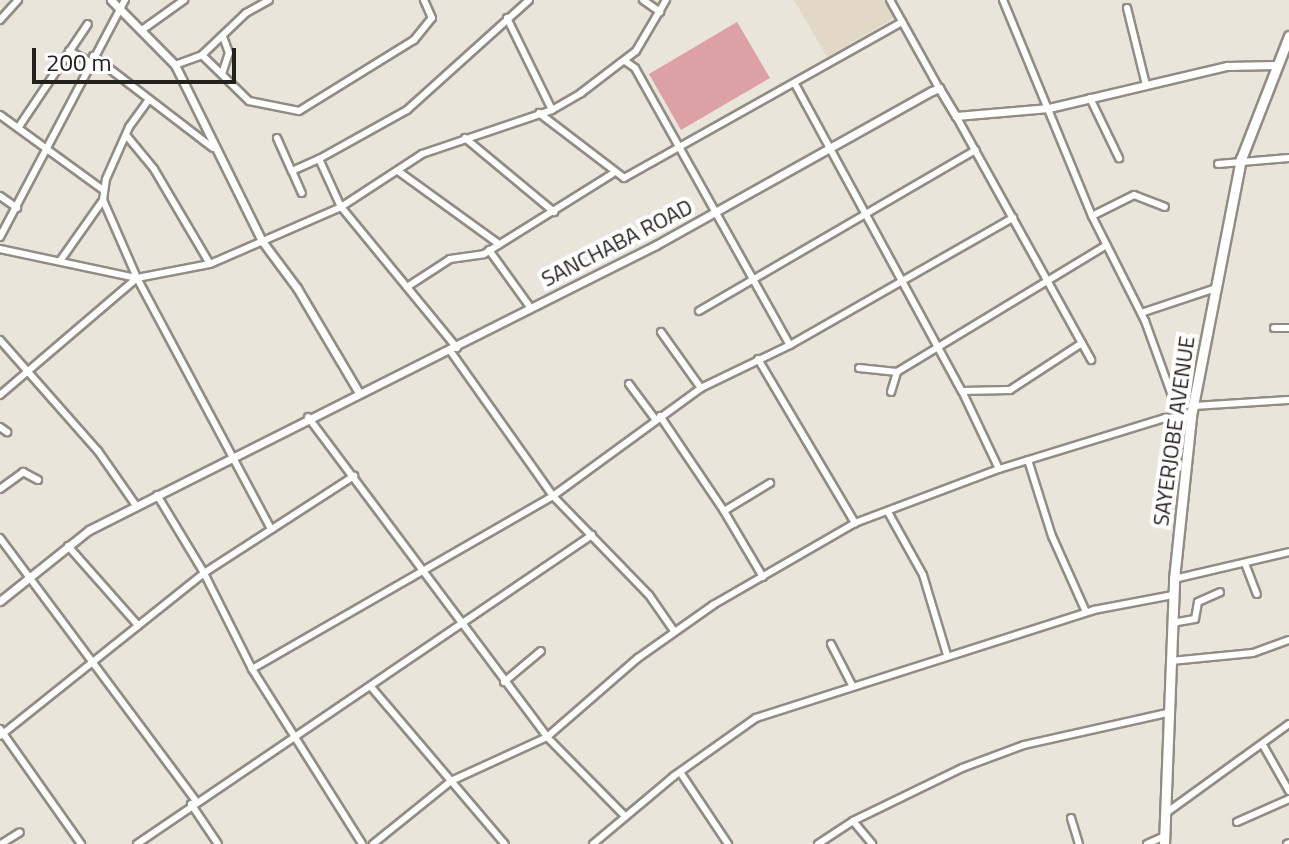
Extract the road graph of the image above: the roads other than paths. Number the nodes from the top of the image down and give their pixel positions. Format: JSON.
{"nodes":[{"id":1,"x":18,"y":0,"type":"edge"},
{"id":2,"x":111,"y":0,"type":"edge"},
{"id":3,"x":184,"y":0,"type":"edge"},
{"id":4,"x":269,"y":0,"type":"edge"},
{"id":5,"x":424,"y":0,"type":"edge"},
{"id":6,"x":529,"y":0,"type":"edge"},
{"id":7,"x":643,"y":0,"type":"edge"},
{"id":8,"x":666,"y":0,"type":"edge"},
{"id":9,"x":890,"y":0,"type":"edge"},
{"id":10,"x":1003,"y":0,"type":"edge"},
{"id":11,"x":123,"y":3,"type":"edge"},
{"id":12,"x":1127,"y":8,"type":"dead end"},
{"id":13,"x":660,"y":12,"type":"junction"},
{"id":14,"x":507,"y":18,"type":"junction"},
{"id":15,"x":0,"y":20,"type":"edge"},
{"id":16,"x":902,"y":22,"type":"junction"},
{"id":17,"x":88,"y":24,"type":"dead end"},
{"id":18,"x":142,"y":30,"type":"junction"},
{"id":19,"x":1289,"y":36,"type":"edge"},
{"id":20,"x":224,"y":39,"type":"junction"},
{"id":21,"x":69,"y":51,"type":"junction"},
{"id":22,"x":202,"y":55,"type":"junction"},
{"id":23,"x":92,"y":59,"type":"junction"},
{"id":24,"x":625,"y":61,"type":"junction"},
{"id":25,"x":175,"y":65,"type":"junction"},
{"id":26,"x":1276,"y":65,"type":"junction"},
{"id":27,"x":222,"y":74,"type":"junction"},
{"id":28,"x":795,"y":84,"type":"junction"},
{"id":29,"x":1146,"y":85,"type":"junction"},
{"id":30,"x":939,"y":88,"type":"junction"},
{"id":31,"x":1090,"y":98,"type":"junction"},
{"id":32,"x":149,"y":99,"type":"junction"},
{"id":33,"x":1049,"y":108,"type":"junction"},
{"id":34,"x":552,"y":110,"type":"junction"},
{"id":35,"x":539,"y":113,"type":"junction"},
{"id":36,"x":0,"y":115,"type":"edge"},
{"id":37,"x":956,"y":116,"type":"junction"},
{"id":38,"x":18,"y":128,"type":"junction"},
{"id":39,"x":126,"y":135,"type":"junction"},
{"id":40,"x":277,"y":138,"type":"dead end"},
{"id":41,"x":465,"y":138,"type":"junction"},
{"id":42,"x":213,"y":148,"type":"junction"},
{"id":43,"x":679,"y":149,"type":"junction"},
{"id":44,"x":828,"y":149,"type":"junction"},
{"id":45,"x":976,"y":150,"type":"junction"},
{"id":46,"x":49,"y":151,"type":"junction"},
{"id":47,"x":1119,"y":158,"type":"dead end"},
{"id":48,"x":1289,"y":158,"type":"edge"},
{"id":49,"x":319,"y":159,"type":"junction"},
{"id":50,"x":1241,"y":159,"type":"junction"},
{"id":51,"x":1218,"y":164,"type":"dead end"},
{"id":52,"x":292,"y":171,"type":"junction"},
{"id":53,"x":398,"y":171,"type":"junction"},
{"id":54,"x":612,"y":174,"type":"junction"},
{"id":55,"x":102,"y":189,"type":"junction"},
{"id":56,"x":302,"y":193,"type":"dead end"},
{"id":57,"x":0,"y":196,"type":"edge"},
{"id":58,"x":103,"y":200,"type":"junction"},
{"id":59,"x":341,"y":207,"type":"junction"},
{"id":60,"x":1165,"y":207,"type":"dead end"},
{"id":61,"x":17,"y":208,"type":"junction"},
{"id":62,"x":554,"y":212,"type":"junction"},
{"id":63,"x":715,"y":213,"type":"junction"},
{"id":64,"x":864,"y":215,"type":"junction"},
{"id":65,"x":1092,"y":216,"type":"junction"},
{"id":66,"x":1013,"y":218,"type":"junction"},
{"id":67,"x":0,"y":237,"type":"edge"},
{"id":68,"x":262,"y":241,"type":"junction"},
{"id":69,"x":499,"y":244,"type":"junction"},
{"id":70,"x":1107,"y":245,"type":"junction"},
{"id":71,"x":0,"y":249,"type":"edge"},
{"id":72,"x":489,"y":250,"type":"junction"},
{"id":73,"x":60,"y":261,"type":"junction"},
{"id":74,"x":210,"y":264,"type":"junction"},
{"id":75,"x":1049,"y":277,"type":"junction"},
{"id":76,"x":137,"y":278,"type":"junction"},
{"id":77,"x":755,"y":280,"type":"junction"},
{"id":78,"x":900,"y":282,"type":"junction"},
{"id":79,"x":407,"y":287,"type":"junction"},
{"id":80,"x":1213,"y":289,"type":"junction"},
{"id":81,"x":530,"y":307,"type":"junction"},
{"id":82,"x":699,"y":311,"type":"dead end"},
{"id":83,"x":1141,"y":313,"type":"junction"},
{"id":84,"x":1274,"y":328,"type":"dead end"},
{"id":85,"x":1289,"y":328,"type":"edge"},
{"id":86,"x":661,"y":332,"type":"dead end"},
{"id":87,"x":0,"y":340,"type":"edge"},
{"id":88,"x":1082,"y":343,"type":"junction"},
{"id":89,"x":790,"y":345,"type":"junction"},
{"id":90,"x":935,"y":346,"type":"junction"},
{"id":91,"x":454,"y":350,"type":"junction"},
{"id":92,"x":758,"y":359,"type":"junction"},
{"id":93,"x":1091,"y":360,"type":"dead end"},
{"id":94,"x":859,"y":368,"type":"dead end"},
{"id":95,"x":897,"y":372,"type":"junction"},
{"id":96,"x":30,"y":374,"type":"junction"},
{"id":97,"x":629,"y":384,"type":"dead end"},
{"id":98,"x":701,"y":388,"type":"junction"},
{"id":99,"x":962,"y":391,"type":"junction"},
{"id":100,"x":891,"y":392,"type":"dead end"},
{"id":101,"x":359,"y":393,"type":"junction"},
{"id":102,"x":0,"y":395,"type":"edge"},
{"id":103,"x":1289,"y":400,"type":"edge"},
{"id":104,"x":1192,"y":411,"type":"junction"},
{"id":105,"x":1179,"y":415,"type":"junction"},
{"id":106,"x":308,"y":417,"type":"junction"},
{"id":107,"x":658,"y":418,"type":"junction"},
{"id":108,"x":0,"y":427,"type":"edge"},
{"id":109,"x":7,"y":432,"type":"dead end"},
{"id":110,"x":231,"y":454,"type":"junction"},
{"id":111,"x":1028,"y":460,"type":"junction"},
{"id":112,"x":999,"y":469,"type":"junction"},
{"id":113,"x":354,"y":476,"type":"junction"},
{"id":114,"x":38,"y":480,"type":"dead end"},
{"id":115,"x":770,"y":483,"type":"dead end"},
{"id":116,"x":0,"y":489,"type":"edge"},
{"id":117,"x":157,"y":495,"type":"junction"},
{"id":118,"x":553,"y":496,"type":"junction"},
{"id":119,"x":137,"y":507,"type":"junction"},
{"id":120,"x":724,"y":511,"type":"junction"},
{"id":121,"x":888,"y":512,"type":"junction"},
{"id":122,"x":855,"y":523,"type":"junction"},
{"id":123,"x":271,"y":529,"type":"junction"},
{"id":124,"x":592,"y":535,"type":"junction"},
{"id":125,"x":0,"y":538,"type":"edge"},
{"id":126,"x":68,"y":546,"type":"junction"},
{"id":127,"x":1289,"y":552,"type":"edge"},
{"id":128,"x":1246,"y":566,"type":"junction"},
{"id":129,"x":424,"y":570,"type":"junction"},
{"id":130,"x":204,"y":573,"type":"junction"},
{"id":131,"x":763,"y":577,"type":"junction"},
{"id":132,"x":27,"y":579,"type":"junction"},
{"id":133,"x":1174,"y":579,"type":"junction"},
{"id":134,"x":1220,"y":592,"type":"dead end"},
{"id":135,"x":1257,"y":594,"type":"dead end"},
{"id":136,"x":1173,"y":595,"type":"junction"},
{"id":137,"x":0,"y":601,"type":"edge"},
{"id":138,"x":1086,"y":612,"type":"junction"},
{"id":139,"x":464,"y":623,"type":"junction"},
{"id":140,"x":1172,"y":623,"type":"junction"},
{"id":141,"x":138,"y":625,"type":"junction"},
{"id":142,"x":674,"y":631,"type":"junction"},
{"id":143,"x":1289,"y":640,"type":"edge"},
{"id":144,"x":831,"y":644,"type":"dead end"},
{"id":145,"x":541,"y":651,"type":"dead end"},
{"id":146,"x":947,"y":655,"type":"junction"},
{"id":147,"x":89,"y":661,"type":"junction"},
{"id":148,"x":1171,"y":661,"type":"junction"},
{"id":149,"x":252,"y":669,"type":"junction"},
{"id":150,"x":504,"y":682,"type":"junction"},
{"id":151,"x":852,"y":685,"type":"junction"},
{"id":152,"x":372,"y":688,"type":"junction"},
{"id":153,"x":1167,"y":713,"type":"junction"},
{"id":154,"x":1289,"y":724,"type":"edge"},
{"id":155,"x":1,"y":733,"type":"edge"},
{"id":156,"x":547,"y":737,"type":"junction"},
{"id":157,"x":294,"y":738,"type":"junction"},
{"id":158,"x":1263,"y":745,"type":"junction"},
{"id":159,"x":680,"y":772,"type":"junction"},
{"id":160,"x":451,"y":781,"type":"junction"},
{"id":161,"x":1289,"y":791,"type":"edge"},
{"id":162,"x":1289,"y":799,"type":"edge"},
{"id":163,"x":193,"y":802,"type":"junction"},
{"id":164,"x":1166,"y":813,"type":"junction"},
{"id":165,"x":624,"y":815,"type":"junction"},
{"id":166,"x":1071,"y":818,"type":"dead end"},
{"id":167,"x":853,"y":821,"type":"junction"},
{"id":168,"x":1237,"y":822,"type":"dead end"},
{"id":169,"x":20,"y":832,"type":"dead end"},
{"id":170,"x":829,"y":837,"type":"junction"},
{"id":171,"x":1165,"y":840,"type":"edge"},
{"id":172,"x":1,"y":844,"type":"edge"},
{"id":173,"x":81,"y":844,"type":"edge"},
{"id":174,"x":137,"y":844,"type":"edge"},
{"id":175,"x":218,"y":844,"type":"edge"},
{"id":176,"x":362,"y":844,"type":"edge"},
{"id":177,"x":373,"y":844,"type":"edge"},
{"id":178,"x":505,"y":844,"type":"edge"},
{"id":179,"x":593,"y":844,"type":"edge"},
{"id":180,"x":728,"y":844,"type":"edge"},
{"id":181,"x":818,"y":844,"type":"edge"},
{"id":182,"x":835,"y":844,"type":"edge"},
{"id":183,"x":872,"y":844,"type":"edge"},
{"id":184,"x":1079,"y":844,"type":"edge"},
{"id":185,"x":1147,"y":844,"type":"edge"}],
"edges":[{"from":1,"to":15,"type":"street"},
{"from":2,"to":11,"type":"street"},
{"from":3,"to":18,"type":"street"},
{"from":4,"to":20,"type":"street"},
{"from":5,"to":27,"type":"street"},
{"from":6,"to":14,"type":"street"},
{"from":7,"to":13,"type":"street"},
{"from":8,"to":13,"type":"street"},
{"from":9,"to":16,"type":"street"},
{"from":10,"to":33,"type":"street"},
{"from":11,"to":18,"type":"street"},
{"from":11,"to":23,"type":"street"},
{"from":12,"to":29,"type":"street"},
{"from":13,"to":24,"type":"street"},
{"from":14,"to":34,"type":"street"},
{"from":14,"to":49,"type":"street"},
{"from":16,"to":28,"type":"street"},
{"from":16,"to":30,"type":"street"},
{"from":17,"to":21,"type":"street"},
{"from":18,"to":25,"type":"street"},
{"from":19,"to":26,"type":"main road","name":"SAYERJOBE AVENUE"},
{"from":20,"to":22,"type":"street"},
{"from":20,"to":27,"type":"street"},
{"from":21,"to":23,"type":"street"},
{"from":21,"to":38,"type":"street"},
{"from":22,"to":25,"type":"street"},
{"from":22,"to":27,"type":"street"},
{"from":23,"to":32,"type":"street"},
{"from":23,"to":46,"type":"street"},
{"from":24,"to":34,"type":"street"},
{"from":24,"to":43,"type":"street"},
{"from":25,"to":42,"type":"street"},
{"from":26,"to":29,"type":"street"},
{"from":26,"to":50,"type":"main road","name":"SAYERJOBE AVENUE"},
{"from":28,"to":43,"type":"street"},
{"from":28,"to":44,"type":"street"},
{"from":29,"to":31,"type":"street"},
{"from":30,"to":37,"type":"street"},
{"from":30,"to":44,"type":"street","name":"SANCHABA ROAD"},
{"from":31,"to":33,"type":"street"},
{"from":31,"to":47,"type":"street"},
{"from":32,"to":39,"type":"street"},
{"from":32,"to":42,"type":"street"},
{"from":33,"to":37,"type":"street"},
{"from":33,"to":65,"type":"street"},
{"from":34,"to":35,"type":"street"},
{"from":35,"to":41,"type":"street"},
{"from":35,"to":54,"type":"street"},
{"from":36,"to":38,"type":"street"},
{"from":37,"to":45,"type":"street"},
{"from":38,"to":46,"type":"street"},
{"from":39,"to":55,"type":"street"},
{"from":39,"to":74,"type":"street"},
{"from":40,"to":52,"type":"street"},
{"from":41,"to":53,"type":"street"},
{"from":41,"to":62,"type":"street"},
{"from":42,"to":68,"type":"street"},
{"from":43,"to":54,"type":"street"},
{"from":43,"to":63,"type":"street"},
{"from":44,"to":63,"type":"street","name":"SANCHABA ROAD"},
{"from":44,"to":64,"type":"street"},
{"from":45,"to":64,"type":"street"},
{"from":45,"to":66,"type":"street"},
{"from":46,"to":55,"type":"street"},
{"from":46,"to":61,"type":"street"},
{"from":48,"to":50,"type":"street"},
{"from":49,"to":52,"type":"street"},
{"from":49,"to":59,"type":"street"},
{"from":50,"to":51,"type":"street"},
{"from":50,"to":80,"type":"main road","name":"SAYERJOBE AVENUE"},
{"from":52,"to":56,"type":"street"},
{"from":53,"to":59,"type":"street"},
{"from":53,"to":69,"type":"street"},
{"from":54,"to":62,"type":"street"},
{"from":55,"to":58,"type":"street"},
{"from":57,"to":61,"type":"street"},
{"from":58,"to":73,"type":"street"},
{"from":58,"to":76,"type":"street"},
{"from":59,"to":68,"type":"street"},
{"from":59,"to":79,"type":"street"},
{"from":60,"to":65,"type":"street"},
{"from":61,"to":67,"type":"street"},
{"from":62,"to":69,"type":"street"},
{"from":63,"to":77,"type":"street"},
{"from":63,"to":81,"type":"street","name":"SANCHABA ROAD"},
{"from":64,"to":77,"type":"street"},
{"from":64,"to":78,"type":"street"},
{"from":65,"to":70,"type":"street"},
{"from":66,"to":75,"type":"street"},
{"from":66,"to":78,"type":"street"},
{"from":68,"to":74,"type":"street"},
{"from":68,"to":101,"type":"street"},
{"from":69,"to":72,"type":"street"},
{"from":70,"to":75,"type":"street"},
{"from":70,"to":83,"type":"street"},
{"from":71,"to":73,"type":"street"},
{"from":72,"to":79,"type":"street"},
{"from":72,"to":81,"type":"street"},
{"from":73,"to":76,"type":"street"},
{"from":74,"to":76,"type":"street"},
{"from":75,"to":88,"type":"street"},
{"from":75,"to":90,"type":"street"},
{"from":76,"to":96,"type":"street"},
{"from":76,"to":110,"type":"street"},
{"from":77,"to":82,"type":"street"},
{"from":77,"to":89,"type":"street"},
{"from":78,"to":89,"type":"street"},
{"from":78,"to":90,"type":"street"},
{"from":79,"to":91,"type":"street"},
{"from":80,"to":83,"type":"street"},
{"from":80,"to":104,"type":"main road","name":"SAYERJOBE AVENUE"},
{"from":81,"to":91,"type":"street","name":"SANCHABA ROAD"},
{"from":83,"to":105,"type":"street"},
{"from":84,"to":85,"type":"street"},
{"from":86,"to":98,"type":"street"},
{"from":87,"to":96,"type":"street"},
{"from":88,"to":93,"type":"street"},
{"from":88,"to":99,"type":"street"},
{"from":89,"to":92,"type":"street"},
{"from":90,"to":95,"type":"street"},
{"from":90,"to":99,"type":"street"},
{"from":91,"to":101,"type":"street","name":"SANCHABA ROAD"},
{"from":91,"to":118,"type":"street"},
{"from":92,"to":98,"type":"street"},
{"from":92,"to":122,"type":"street"},
{"from":94,"to":95,"type":"street"},
{"from":95,"to":100,"type":"street"},
{"from":96,"to":102,"type":"street"},
{"from":96,"to":119,"type":"street"},
{"from":97,"to":107,"type":"street"},
{"from":98,"to":107,"type":"street"},
{"from":99,"to":112,"type":"street"},
{"from":101,"to":106,"type":"street","name":"SANCHABA ROAD"},
{"from":103,"to":104,"type":"street"},
{"from":104,"to":105,"type":"street"},
{"from":104,"to":133,"type":"main road","name":"SAYERJOBE AVENUE"},
{"from":105,"to":111,"type":"street"},
{"from":106,"to":110,"type":"street","name":"SANCHABA ROAD"},
{"from":106,"to":113,"type":"street"},
{"from":107,"to":118,"type":"street"},
{"from":107,"to":120,"type":"street"},
{"from":108,"to":109,"type":"street"},
{"from":110,"to":117,"type":"street","name":"SANCHABA ROAD"},
{"from":110,"to":123,"type":"street"},
{"from":111,"to":112,"type":"street"},
{"from":111,"to":138,"type":"street"},
{"from":112,"to":121,"type":"street"},
{"from":113,"to":123,"type":"street"},
{"from":113,"to":129,"type":"street"},
{"from":114,"to":116,"type":"street"},
{"from":115,"to":120,"type":"street"},
{"from":117,"to":119,"type":"street","name":"SANCHABA ROAD"},
{"from":117,"to":130,"type":"street"},
{"from":118,"to":124,"type":"street"},
{"from":118,"to":129,"type":"street"},
{"from":119,"to":126,"type":"street","name":"SANCHABA ROAD"},
{"from":120,"to":131,"type":"street"},
{"from":121,"to":122,"type":"street"},
{"from":121,"to":146,"type":"street"},
{"from":122,"to":131,"type":"street"},
{"from":123,"to":130,"type":"street"},
{"from":124,"to":139,"type":"street"},
{"from":124,"to":142,"type":"street"},
{"from":125,"to":132,"type":"street"},
{"from":126,"to":132,"type":"street","name":"SANCHABA ROAD"},
{"from":126,"to":141,"type":"street"},
{"from":127,"to":128,"type":"street"},
{"from":128,"to":133,"type":"street"},
{"from":128,"to":135,"type":"street"},
{"from":129,"to":139,"type":"street"},
{"from":129,"to":149,"type":"street"},
{"from":130,"to":141,"type":"street"},
{"from":130,"to":149,"type":"street"},
{"from":131,"to":142,"type":"street"},
{"from":132,"to":137,"type":"street","name":"SANCHABA ROAD"},
{"from":132,"to":147,"type":"street"},
{"from":133,"to":136,"type":"main road","name":"SAYERJOBE AVENUE"},
{"from":134,"to":140,"type":"street"},
{"from":136,"to":138,"type":"street"},
{"from":136,"to":140,"type":"main road","name":"SAYERJOBE AVENUE"},
{"from":138,"to":146,"type":"street"},
{"from":139,"to":150,"type":"street"},
{"from":139,"to":152,"type":"street"},
{"from":140,"to":148,"type":"main road","name":"SAYERJOBE AVENUE"},
{"from":141,"to":147,"type":"street"},
{"from":142,"to":156,"type":"street"},
{"from":143,"to":148,"type":"street"},
{"from":144,"to":151,"type":"street"},
{"from":145,"to":150,"type":"street"},
{"from":146,"to":151,"type":"street"},
{"from":147,"to":155,"type":"street"},
{"from":147,"to":163,"type":"street"},
{"from":148,"to":153,"type":"main road","name":"SAYERJOBE AVENUE"},
{"from":149,"to":157,"type":"street"},
{"from":150,"to":156,"type":"street"},
{"from":151,"to":159,"type":"street"},
{"from":152,"to":157,"type":"street"},
{"from":152,"to":160,"type":"street"},
{"from":153,"to":164,"type":"main road","name":"SAYERJOBE AVENUE"},
{"from":153,"to":167,"type":"street"},
{"from":154,"to":158,"type":"street"},
{"from":155,"to":173,"type":"street"},
{"from":156,"to":160,"type":"street"},
{"from":156,"to":165,"type":"street"},
{"from":157,"to":163,"type":"street"},
{"from":157,"to":176,"type":"street"},
{"from":158,"to":161,"type":"street"},
{"from":158,"to":164,"type":"street"},
{"from":159,"to":165,"type":"street"},
{"from":159,"to":180,"type":"street"},
{"from":160,"to":177,"type":"street"},
{"from":160,"to":178,"type":"street"},
{"from":162,"to":168,"type":"street"},
{"from":163,"to":174,"type":"street"},
{"from":163,"to":175,"type":"street"},
{"from":164,"to":171,"type":"main road","name":"SAYERJOBE AVENUE"},
{"from":165,"to":179,"type":"street"},
{"from":166,"to":184,"type":"street"},
{"from":167,"to":170,"type":"street"},
{"from":167,"to":183,"type":"street"},
{"from":169,"to":172,"type":"street"},
{"from":170,"to":181,"type":"street"},
{"from":170,"to":182,"type":"street"},
{"from":171,"to":185,"type":"street"}]}
